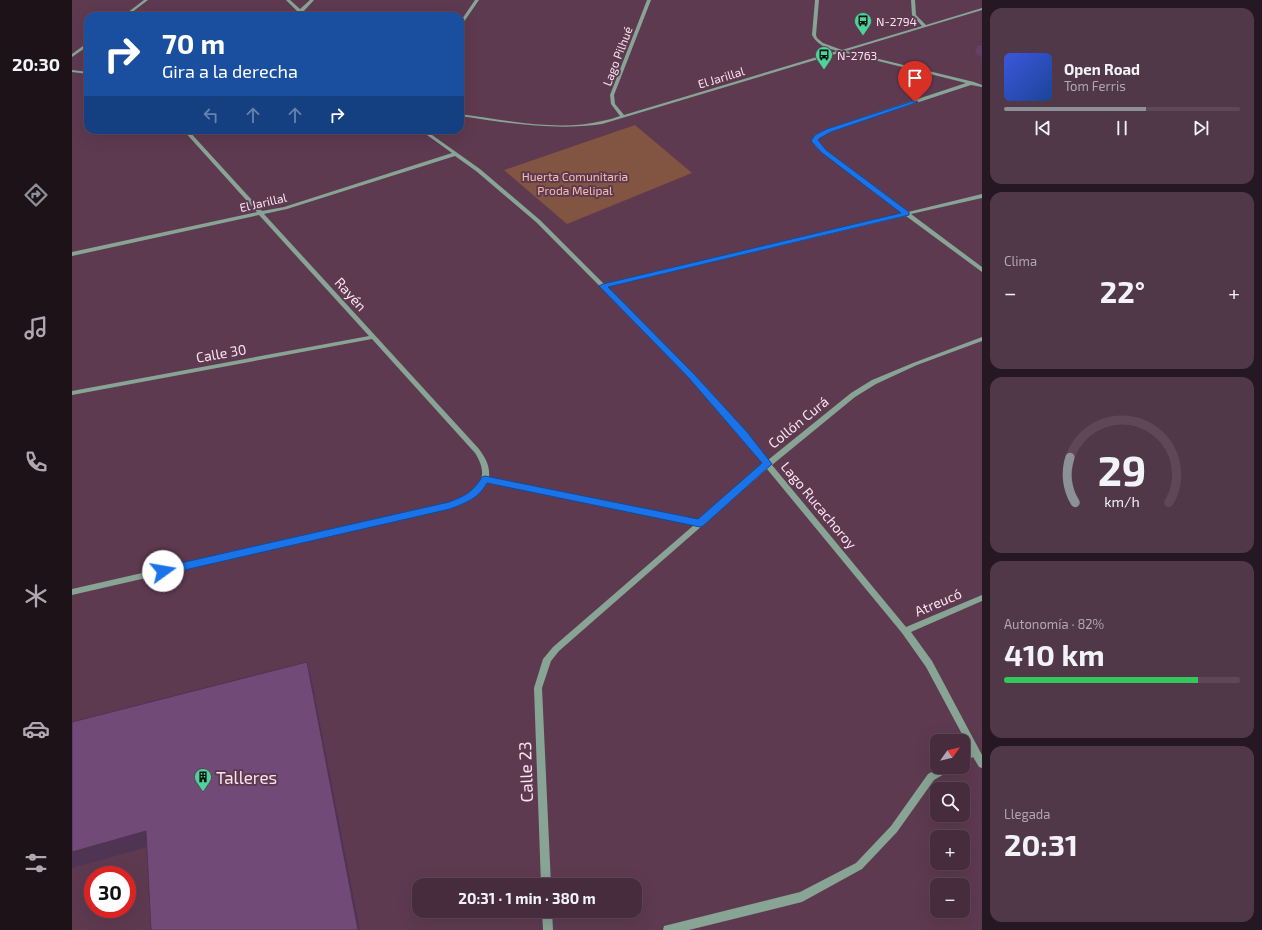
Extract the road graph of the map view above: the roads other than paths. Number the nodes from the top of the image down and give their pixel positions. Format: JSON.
{"nodes":[{"id":1,"x":146,"y":0,"type":"edge"},
{"id":2,"x":288,"y":0,"type":"edge"},
{"id":3,"x":312,"y":0,"type":"edge"},
{"id":4,"x":477,"y":0,"type":"edge"},
{"id":5,"x":649,"y":0,"type":"edge"},
{"id":6,"x":817,"y":0,"type":"edge"},
{"id":7,"x":913,"y":0,"type":"edge"},
{"id":8,"x":982,"y":8,"type":"edge"},
{"id":9,"x":301,"y":11,"type":"joint"},
{"id":10,"x":130,"y":12,"type":"edge"},
{"id":11,"x":464,"y":19,"type":"edge"},
{"id":12,"x":924,"y":26,"type":"junction"},
{"id":13,"x":84,"y":47,"type":"edge"},
{"id":14,"x":841,"y":52,"type":"junction"},
{"id":15,"x":72,"y":56,"type":"edge"},
{"id":16,"x":72,"y":71,"type":"edge"},
{"id":17,"x":84,"y":72,"type":"edge"},
{"id":18,"x":972,"y":84,"type":"junction"},
{"id":19,"x":982,"y":86,"type":"edge"},
{"id":20,"x":464,"y":116,"type":"edge"},
{"id":21,"x":623,"y":117,"type":"junction"},
{"id":22,"x":189,"y":134,"type":"edge"},
{"id":23,"x":428,"y":134,"type":"edge"},
{"id":24,"x":455,"y":154,"type":"junction"},
{"id":25,"x":982,"y":196,"type":"edge"},
{"id":26,"x":261,"y":213,"type":"junction"},
{"id":27,"x":906,"y":214,"type":"junction"},
{"id":28,"x":72,"y":254,"type":"edge"},
{"id":29,"x":982,"y":270,"type":"edge"},
{"id":30,"x":603,"y":286,"type":"junction"},
{"id":31,"x":374,"y":337,"type":"junction"},
{"id":32,"x":982,"y":339,"type":"edge"},
{"id":33,"x":72,"y":393,"type":"edge"},
{"id":34,"x":768,"y":464,"type":"junction"},
{"id":35,"x":485,"y":479,"type":"junction"},
{"id":36,"x":700,"y":523,"type":"junction"},
{"id":37,"x":72,"y":592,"type":"edge"},
{"id":38,"x":982,"y":598,"type":"edge"},
{"id":39,"x":905,"y":631,"type":"junction"},
{"id":40,"x":547,"y":659,"type":"joint"},
{"id":41,"x":975,"y":751,"type":"junction"},
{"id":42,"x":970,"y":754,"type":"edge"},
{"id":43,"x":982,"y":764,"type":"edge"},
{"id":44,"x":936,"y":774,"type":"edge"},
{"id":45,"x":546,"y":878,"type":"edge"},
{"id":46,"x":548,"y":918,"type":"edge"},
{"id":47,"x":548,"y":930,"type":"edge"},
{"id":48,"x":668,"y":930,"type":"edge"}],
"edges":[{"from":1,"to":10,"type":"street"},
{"from":2,"to":9,"type":"street"},
{"from":3,"to":9,"type":"street"},
{"from":4,"to":11,"type":"street"},
{"from":5,"to":21,"type":"street","name":"Lago Pilhué"},
{"from":6,"to":14,"type":"street"},
{"from":7,"to":12,"type":"street"},
{"from":8,"to":12,"type":"street","name":"El Jarillal"},
{"from":12,"to":14,"type":"street","name":"El Jarillal"},
{"from":13,"to":15,"type":"street"},
{"from":14,"to":18,"type":"street"},
{"from":14,"to":21,"type":"street","name":"El Jarillal"},
{"from":16,"to":17,"type":"street"},
{"from":18,"to":19,"type":"street"},
{"from":18,"to":27,"type":"street"},
{"from":20,"to":21,"type":"street","name":"El Jarillal"},
{"from":22,"to":26,"type":"street","name":"Rayén"},
{"from":23,"to":24,"type":"street","name":"Lago Rucachoroy"},
{"from":24,"to":26,"type":"street","name":"El Jarillal"},
{"from":24,"to":30,"type":"street","name":"Lago Rucachoroy"},
{"from":25,"to":27,"type":"street"},
{"from":26,"to":28,"type":"street","name":"El Jarillal"},
{"from":26,"to":31,"type":"street","name":"Rayén"},
{"from":27,"to":29,"type":"street"},
{"from":27,"to":30,"type":"street"},
{"from":30,"to":34,"type":"street","name":"Lago Rucachoroy"},
{"from":31,"to":33,"type":"street","name":"Calle 30"},
{"from":31,"to":35,"type":"street","name":"Rayén"},
{"from":32,"to":34,"type":"street","name":"Collón Curá"},
{"from":34,"to":36,"type":"street","name":"Collón Curá"},
{"from":34,"to":39,"type":"street","name":"Lago Rucachoroy"},
{"from":35,"to":36,"type":"street"},
{"from":35,"to":37,"type":"street"},
{"from":36,"to":40,"type":"street","name":"Collón Curá"},
{"from":38,"to":39,"type":"street","name":"Atreucó"},
{"from":39,"to":41,"type":"street","name":"Lago Rucachoroy"},
{"from":40,"to":45,"type":"street","name":"Calle 23"},
{"from":41,"to":42,"type":"street"},
{"from":41,"to":43,"type":"street","name":"Lago Rucachoroy"},
{"from":44,"to":48,"type":"street"},
{"from":46,"to":47,"type":"street"}]}
